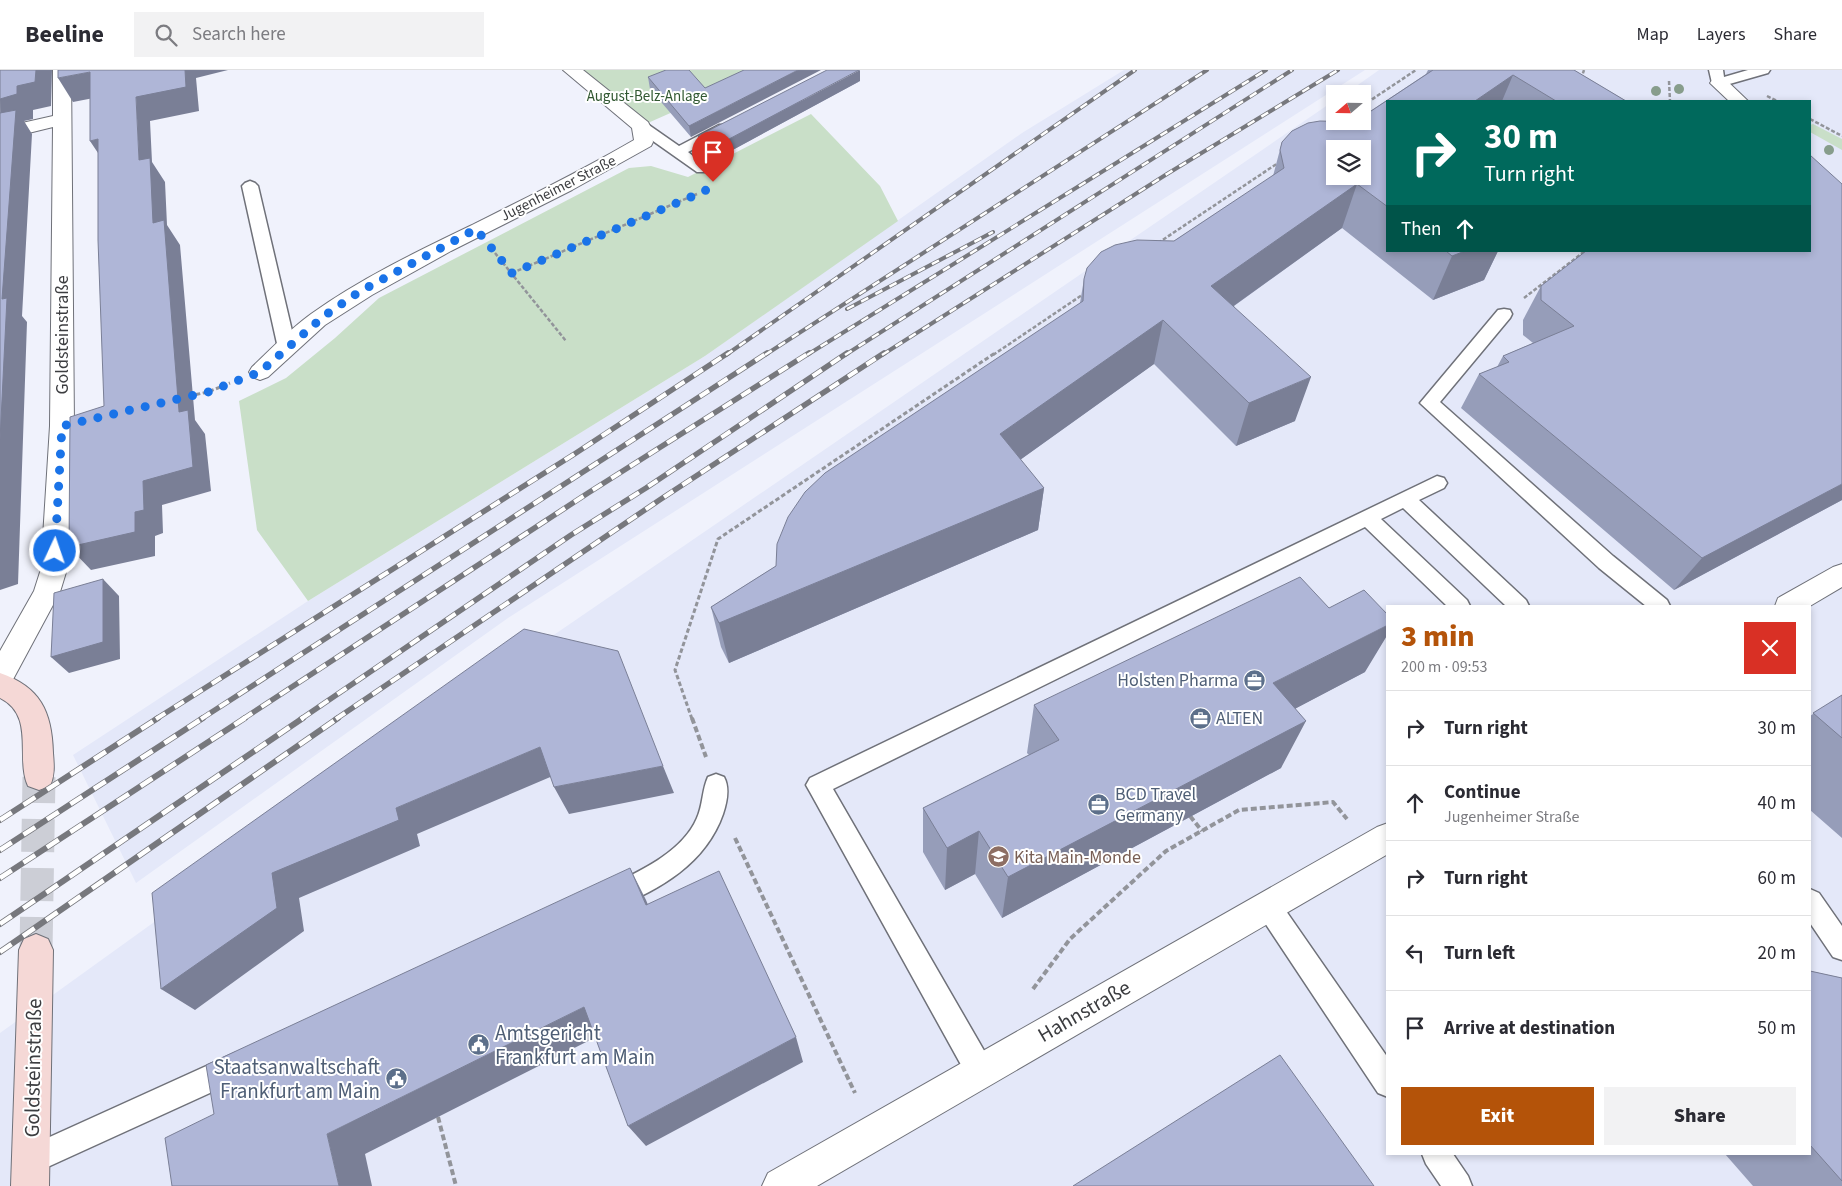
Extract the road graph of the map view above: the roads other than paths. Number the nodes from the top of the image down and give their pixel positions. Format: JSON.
{"nodes":[{"id":1,"x":62,"y":70,"type":"edge"},
{"id":2,"x":572,"y":70,"type":"edge"},
{"id":3,"x":1763,"y":70,"type":"edge"},
{"id":4,"x":1718,"y":77,"type":"edge"},
{"id":5,"x":1738,"y":100,"type":"edge"},
{"id":6,"x":62,"y":119,"type":"junction"},
{"id":7,"x":739,"y":120,"type":"edge"},
{"id":8,"x":641,"y":126,"type":"junction"},
{"id":9,"x":0,"y":134,"type":"edge"},
{"id":10,"x":678,"y":152,"type":"junction"},
{"id":11,"x":702,"y":169,"type":"road end"},
{"id":12,"x":250,"y":186,"type":"dead end"},
{"id":13,"x":1504,"y":314,"type":"road end"},
{"id":14,"x":287,"y":348,"type":"junction"},
{"id":15,"x":260,"y":372,"type":"road end"},
{"id":16,"x":1437,"y":483,"type":"dead end"},
{"id":17,"x":1405,"y":499,"type":"junction"},
{"id":18,"x":1367,"y":517,"type":"junction"},
{"id":19,"x":1842,"y":574,"type":"edge"},
{"id":20,"x":1459,"y":605,"type":"edge"},
{"id":21,"x":1518,"y":605,"type":"edge"},
{"id":22,"x":1659,"y":605,"type":"edge"},
{"id":23,"x":1790,"y":605,"type":"edge"},
{"id":24,"x":0,"y":677,"type":"edge"},
{"id":25,"x":0,"y":686,"type":"edge"},
{"id":26,"x":39,"y":777,"type":"tunnel mouth"},
{"id":27,"x":716,"y":784,"type":"road end"},
{"id":28,"x":1386,"y":838,"type":"edge"},
{"id":29,"x":1811,"y":902,"type":"edge"},
{"id":30,"x":596,"y":905,"type":"edge"},
{"id":31,"x":1268,"y":906,"type":"junction"},
{"id":32,"x":1842,"y":948,"type":"edge"},
{"id":33,"x":36,"y":950,"type":"tunnel mouth"},
{"id":34,"x":259,"y":1056,"type":"edge"},
{"id":35,"x":980,"y":1071,"type":"junction"},
{"id":36,"x":1386,"y":1080,"type":"edge"},
{"id":37,"x":1437,"y":1155,"type":"edge"},
{"id":38,"x":30,"y":1173,"type":"edge"},
{"id":39,"x":781,"y":1186,"type":"edge"},
{"id":40,"x":1458,"y":1186,"type":"edge"}],
"edges":[{"from":1,"to":6,"type":"street","name":"Goldsteinstraße"},
{"from":2,"to":8,"type":"street"},
{"from":3,"to":4,"type":"lane"},
{"from":4,"to":5,"type":"street"},
{"from":6,"to":9,"type":"street"},
{"from":6,"to":24,"type":"street","name":"Goldsteinstraße"},
{"from":7,"to":10,"type":"lane"},
{"from":8,"to":10,"type":"lane"},
{"from":8,"to":14,"type":"street","name":"Jugenheimer Straße"},
{"from":10,"to":11,"type":"lane"},
{"from":12,"to":14,"type":"lane"},
{"from":13,"to":22,"type":"lane"},
{"from":14,"to":15,"type":"street","name":"Jugenheimer Straße"},
{"from":16,"to":17,"type":"lane"},
{"from":17,"to":18,"type":"lane"},
{"from":17,"to":21,"type":"lane"},
{"from":18,"to":20,"type":"lane"},
{"from":18,"to":35,"type":"lane"},
{"from":19,"to":23,"type":"street"},
{"from":25,"to":26,"type":"street"},
{"from":27,"to":30,"type":"lane"},
{"from":28,"to":31,"type":"street","name":"Hahnstraße"},
{"from":29,"to":32,"type":"lane"},
{"from":31,"to":35,"type":"street","name":"Hahnstraße"},
{"from":31,"to":36,"type":"lane"},
{"from":33,"to":38,"type":"street","name":"Goldsteinstraße"},
{"from":34,"to":38,"type":"lane"},
{"from":35,"to":39,"type":"street","name":"Hahnstraße"},
{"from":37,"to":40,"type":"lane"}]}
